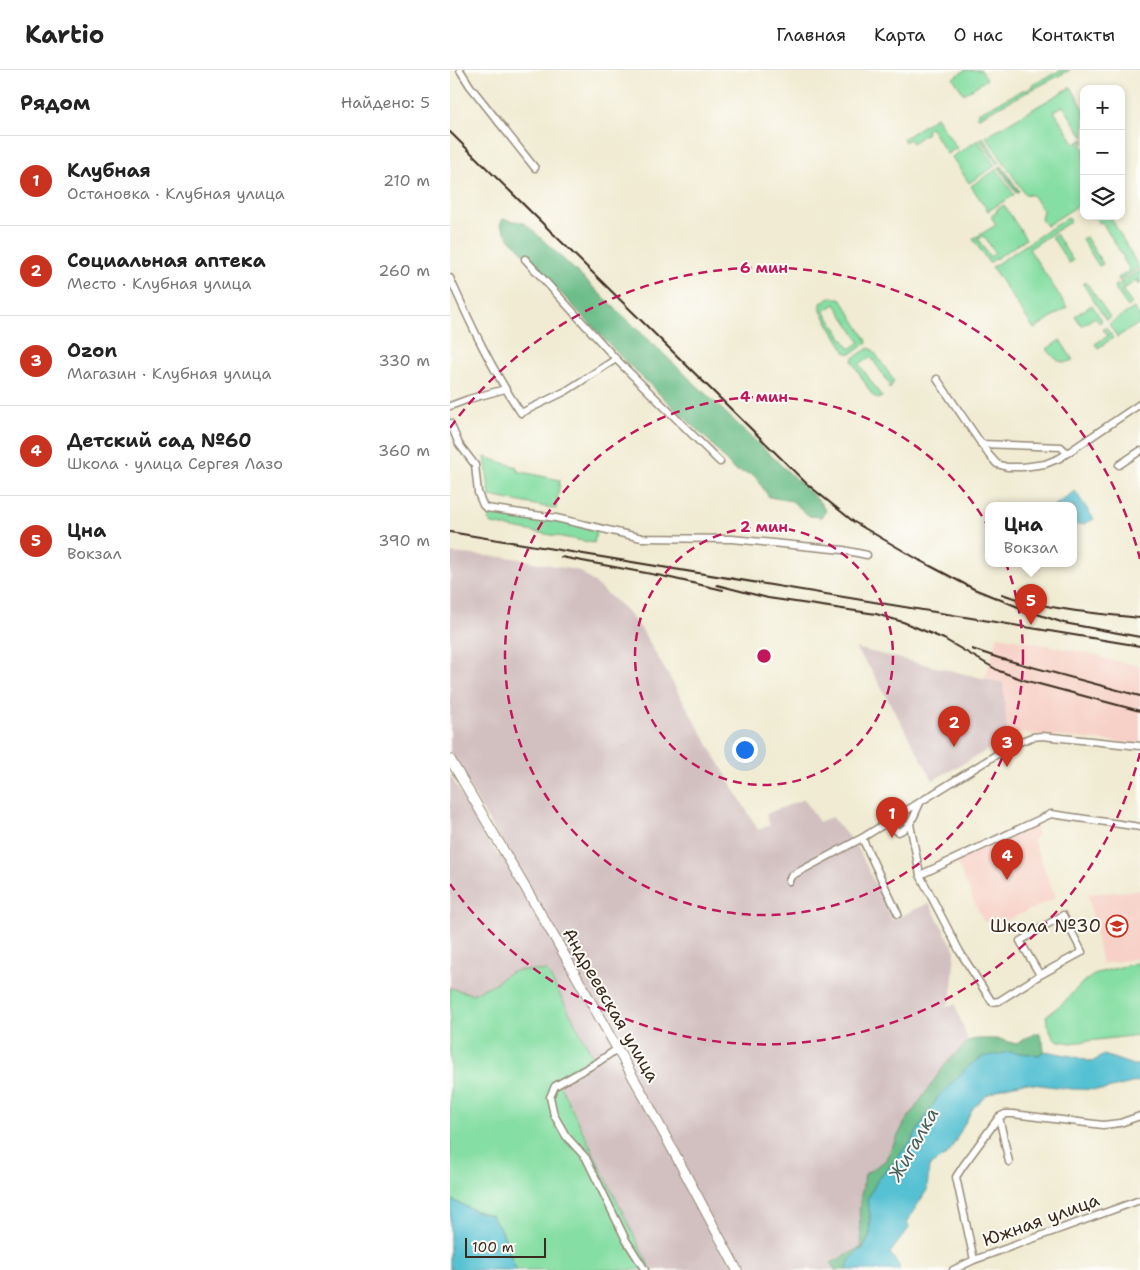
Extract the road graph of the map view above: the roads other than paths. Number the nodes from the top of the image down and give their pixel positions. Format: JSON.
{"nodes":[{"id":1,"x":460,"y":70,"type":"edge"},
{"id":2,"x":535,"y":168,"type":"dead end"},
{"id":3,"x":525,"y":259,"type":"dead end"},
{"id":4,"x":450,"y":278,"type":"edge"},
{"id":5,"x":616,"y":359,"type":"junction"},
{"id":6,"x":937,"y":379,"type":"dead end"},
{"id":7,"x":505,"y":389,"type":"junction"},
{"id":8,"x":1140,"y":404,"type":"edge"},
{"id":9,"x":450,"y":406,"type":"edge"},
{"id":10,"x":450,"y":423,"type":"edge"},
{"id":11,"x":981,"y":444,"type":"junction"},
{"id":12,"x":1140,"y":451,"type":"edge"},
{"id":13,"x":1067,"y":454,"type":"junction"},
{"id":14,"x":720,"y":462,"type":"dead end"},
{"id":15,"x":1119,"y":464,"type":"dead end"},
{"id":16,"x":867,"y":555,"type":"dead end"},
{"id":17,"x":1140,"y":746,"type":"edge"},
{"id":18,"x":450,"y":759,"type":"edge"},
{"id":19,"x":922,"y":801,"type":"junction"},
{"id":20,"x":893,"y":819,"type":"junction"},
{"id":21,"x":910,"y":824,"type":"junction"},
{"id":22,"x":1140,"y":826,"type":"edge"},
{"id":23,"x":862,"y":838,"type":"junction"},
{"id":24,"x":920,"y":875,"type":"junction"},
{"id":25,"x":789,"y":881,"type":"dead end"},
{"id":26,"x":898,"y":914,"type":"dead end"},
{"id":27,"x":1040,"y":975,"type":"junction"},
{"id":28,"x":617,"y":1049,"type":"junction"},
{"id":29,"x":1140,"y":1116,"type":"edge"},
{"id":30,"x":999,"y":1118,"type":"junction"},
{"id":31,"x":1009,"y":1162,"type":"dead end"},
{"id":32,"x":1140,"y":1200,"type":"edge"},
{"id":33,"x":974,"y":1260,"type":"junction"},
{"id":34,"x":645,"y":1270,"type":"edge"},
{"id":35,"x":737,"y":1270,"type":"edge"},
{"id":36,"x":953,"y":1270,"type":"edge"}],
"edges":[{"from":1,"to":2,"type":"street"},
{"from":3,"to":5,"type":"street"},
{"from":4,"to":7,"type":"street"},
{"from":5,"to":7,"type":"street"},
{"from":5,"to":14,"type":"street"},
{"from":6,"to":11,"type":"street"},
{"from":7,"to":9,"type":"street"},
{"from":8,"to":13,"type":"street"},
{"from":10,"to":16,"type":"street"},
{"from":11,"to":13,"type":"street"},
{"from":11,"to":13,"type":"street"},
{"from":12,"to":15,"type":"street"},
{"from":17,"to":19,"type":"street"},
{"from":18,"to":28,"type":"street","name":"Андреевская улица"},
{"from":19,"to":20,"type":"street"},
{"from":19,"to":21,"type":"street"},
{"from":20,"to":21,"type":"street"},
{"from":20,"to":23,"type":"street"},
{"from":21,"to":24,"type":"street"},
{"from":22,"to":24,"type":"street"},
{"from":23,"to":25,"type":"street"},
{"from":23,"to":26,"type":"street"},
{"from":24,"to":27,"type":"street"},
{"from":27,"to":27,"type":"street"},
{"from":28,"to":34,"type":"street"},
{"from":28,"to":35,"type":"street","name":"Андреевская улица"},
{"from":29,"to":30,"type":"street"},
{"from":30,"to":31,"type":"street"},
{"from":30,"to":33,"type":"street"},
{"from":32,"to":33,"type":"street","name":"Южная улица"},
{"from":33,"to":36,"type":"street","name":"Южная улица"}]}
